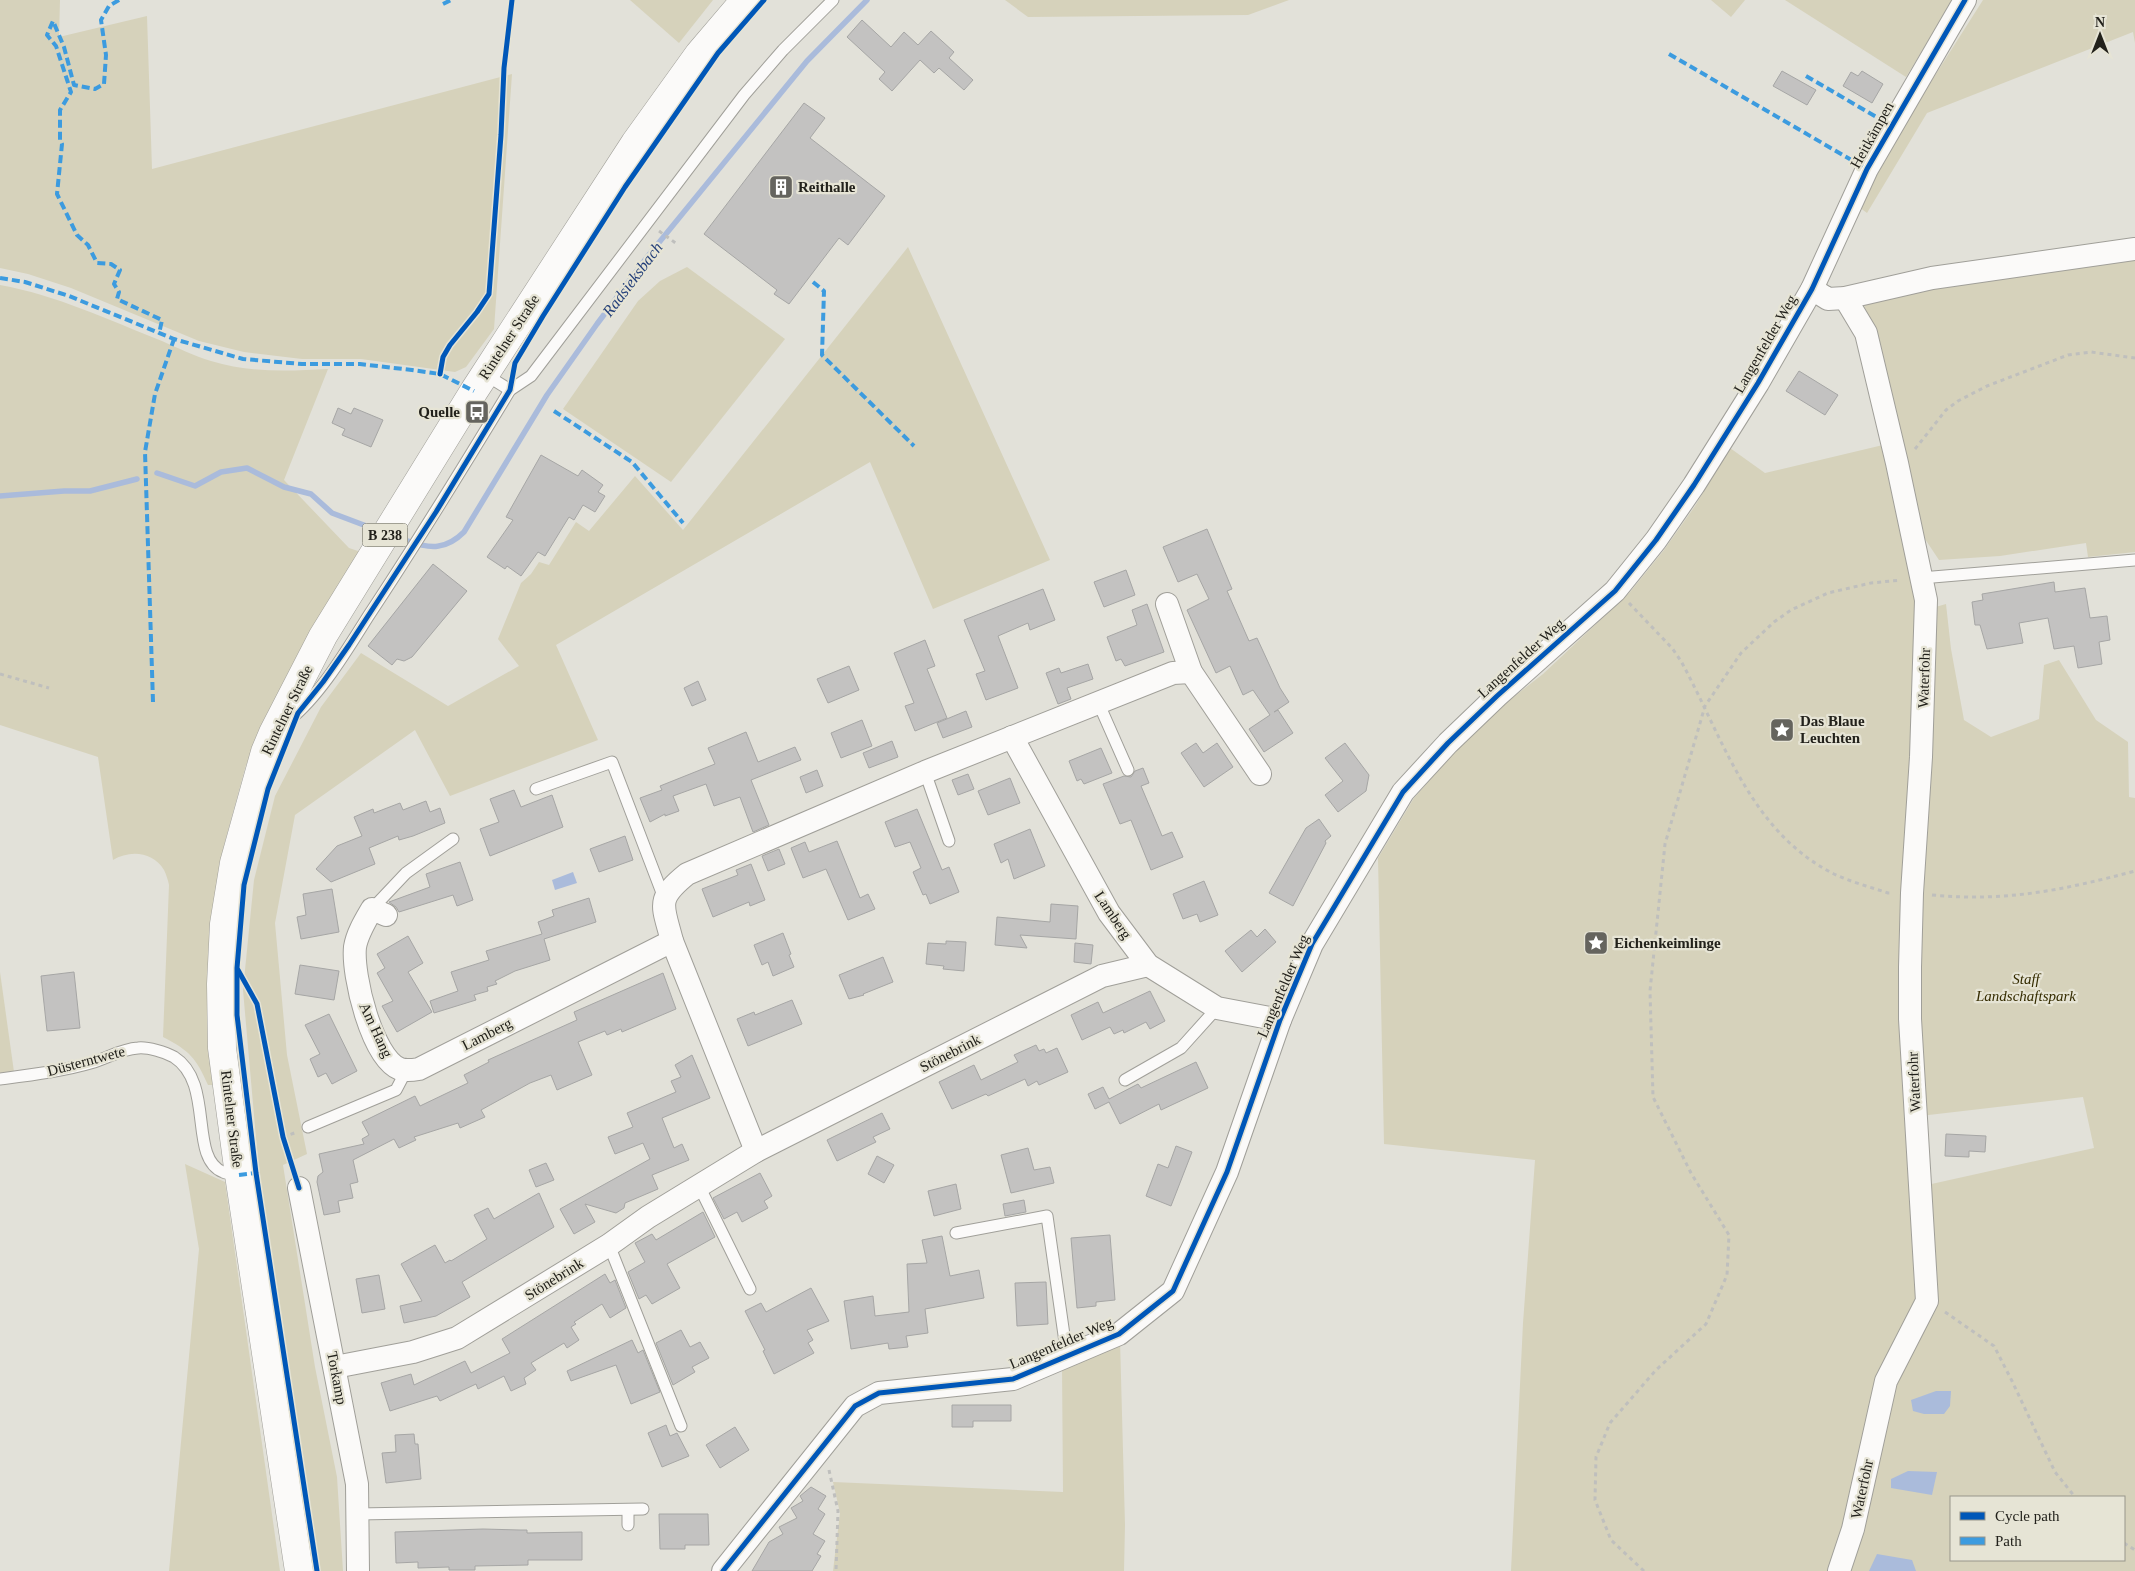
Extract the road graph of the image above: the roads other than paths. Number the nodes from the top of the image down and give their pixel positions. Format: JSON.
{"nodes":[{"id":1,"x":745,"y":0,"type":"edge"},
{"id":2,"x":833,"y":0,"type":"edge"},
{"id":3,"x":1965,"y":0,"type":"edge"},
{"id":4,"x":2135,"y":249,"type":"edge"},
{"id":5,"x":1812,"y":289,"type":"junction"},
{"id":6,"x":1845,"y":298,"type":"junction"},
{"id":7,"x":486,"y":375,"type":"junction"},
{"id":8,"x":510,"y":390,"type":"junction"},
{"id":9,"x":2135,"y":560,"type":"edge"},
{"id":10,"x":1921,"y":578,"type":"junction"},
{"id":11,"x":1167,"y":604,"type":"dead end"},
{"id":12,"x":1190,"y":672,"type":"junction"},
{"id":13,"x":1098,"y":702,"type":"junction"},
{"id":14,"x":273,"y":732,"type":"junction"},
{"id":15,"x":1012,"y":737,"type":"junction"},
{"id":16,"x":1128,"y":770,"type":"dead end"},
{"id":17,"x":925,"y":772,"type":"junction"},
{"id":18,"x":1260,"y":774,"type":"dead end"},
{"id":19,"x":536,"y":789,"type":"dead end"},
{"id":20,"x":454,"y":839,"type":"dead end"},
{"id":21,"x":949,"y":841,"type":"dead end"},
{"id":22,"x":664,"y":898,"type":"junction"},
{"id":23,"x":379,"y":912,"type":"joint"},
{"id":24,"x":672,"y":941,"type":"junction"},
{"id":25,"x":1148,"y":965,"type":"junction"},
{"id":26,"x":1217,"y":1008,"type":"junction"},
{"id":27,"x":1280,"y":1020,"type":"junction"},
{"id":28,"x":406,"y":1071,"type":"junction"},
{"id":29,"x":0,"y":1079,"type":"edge"},
{"id":30,"x":1125,"y":1080,"type":"dead end"},
{"id":31,"x":308,"y":1127,"type":"dead end"},
{"id":32,"x":756,"y":1151,"type":"junction"},
{"id":33,"x":239,"y":1174,"type":"junction"},
{"id":34,"x":698,"y":1186,"type":"junction"},
{"id":35,"x":299,"y":1188,"type":"dead end"},
{"id":36,"x":956,"y":1233,"type":"dead end"},
{"id":37,"x":609,"y":1245,"type":"junction"},
{"id":38,"x":750,"y":1289,"type":"dead end"},
{"id":39,"x":1067,"y":1356,"type":"junction"},
{"id":40,"x":335,"y":1366,"type":"junction"},
{"id":41,"x":681,"y":1426,"type":"dead end"},
{"id":42,"x":628,"y":1510,"type":"junction"},
{"id":43,"x":643,"y":1510,"type":"dead end"},
{"id":44,"x":358,"y":1514,"type":"junction"},
{"id":45,"x":628,"y":1525,"type":"dead end"},
{"id":46,"x":299,"y":1571,"type":"edge"},
{"id":47,"x":358,"y":1571,"type":"edge"},
{"id":48,"x":724,"y":1571,"type":"edge"},
{"id":49,"x":1839,"y":1571,"type":"edge"}],
"edges":[{"from":1,"to":7,"type":"main road","name":"Rintelner Straße","number":"B 238"},
{"from":2,"to":8,"type":"lane"},
{"from":3,"to":5,"type":"street","name":"Heitkämpen"},
{"from":4,"to":6,"type":"street","name":"Langenfelder Weg"},
{"from":5,"to":6,"type":"street","name":"Langenfelder Weg"},
{"from":5,"to":27,"type":"street","name":"Langenfelder Weg"},
{"from":6,"to":10,"type":"street","name":"Waterfohr"},
{"from":7,"to":8,"type":"lane"},
{"from":7,"to":14,"type":"main road","name":"Rintelner Straße","number":"B 238"},
{"from":8,"to":14,"type":"lane"},
{"from":9,"to":10,"type":"lane"},
{"from":10,"to":49,"type":"street","name":"Waterfohr"},
{"from":11,"to":12,"type":"street"},
{"from":12,"to":13,"type":"street"},
{"from":12,"to":18,"type":"street"},
{"from":13,"to":15,"type":"street"},
{"from":13,"to":16,"type":"lane"},
{"from":14,"to":33,"type":"main road","name":"Rintelner Straße","number":"B 238"},
{"from":15,"to":17,"type":"street"},
{"from":15,"to":25,"type":"street","name":"Lamberg"},
{"from":17,"to":21,"type":"lane"},
{"from":17,"to":22,"type":"street"},
{"from":19,"to":22,"type":"lane"},
{"from":20,"to":23,"type":"lane"},
{"from":22,"to":24,"type":"street"},
{"from":23,"to":28,"type":"street","name":"Am Hang"},
{"from":24,"to":28,"type":"street","name":"Lamberg"},
{"from":24,"to":32,"type":"street"},
{"from":25,"to":26,"type":"street","name":"Lamberg"},
{"from":25,"to":32,"type":"street","name":"Stönebrink"},
{"from":26,"to":27,"type":"street","name":"Lamberg"},
{"from":26,"to":30,"type":"lane"},
{"from":27,"to":39,"type":"street","name":"Langenfelder Weg"},
{"from":28,"to":31,"type":"lane"},
{"from":29,"to":33,"type":"lane","name":"Düsterntwete"},
{"from":32,"to":34,"type":"street","name":"Stönebrink"},
{"from":33,"to":46,"type":"main road","name":"Rintelner Straße","number":"B 238"},
{"from":34,"to":37,"type":"street","name":"Stönebrink"},
{"from":34,"to":38,"type":"lane"},
{"from":35,"to":40,"type":"street","name":"Torkamp"},
{"from":36,"to":39,"type":"lane"},
{"from":37,"to":40,"type":"street","name":"Stönebrink"},
{"from":37,"to":41,"type":"lane"},
{"from":39,"to":48,"type":"street","name":"Langenfelder Weg"},
{"from":40,"to":44,"type":"street","name":"Torkamp"},
{"from":42,"to":43,"type":"lane"},
{"from":42,"to":44,"type":"lane"},
{"from":42,"to":45,"type":"lane"},
{"from":44,"to":47,"type":"street","name":"Torkamp"}]}
